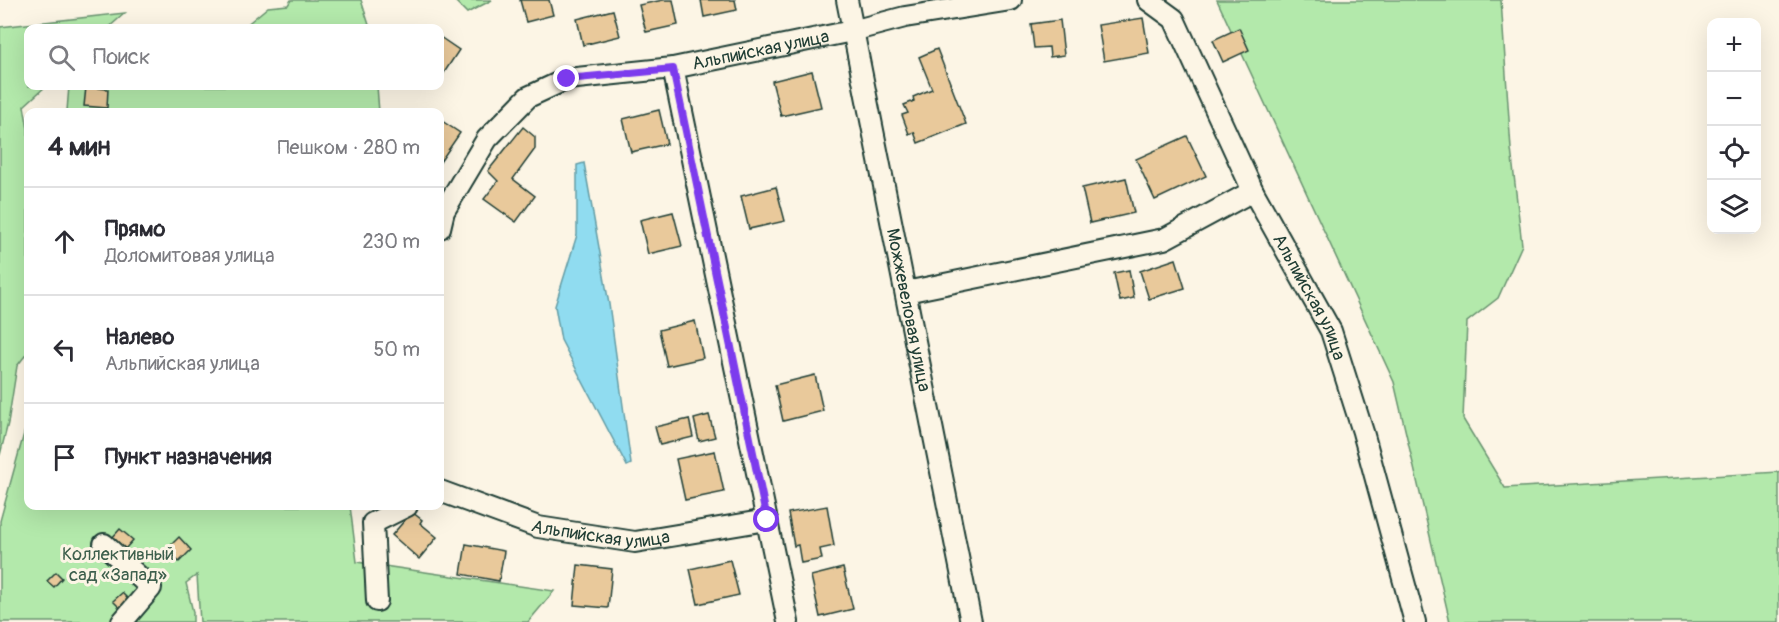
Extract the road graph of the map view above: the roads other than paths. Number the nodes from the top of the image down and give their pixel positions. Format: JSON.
{"nodes":[{"id":1,"x":847,"y":0,"type":"edge"},
{"id":2,"x":1011,"y":0,"type":"edge"},
{"id":3,"x":1148,"y":0,"type":"edge"},
{"id":4,"x":852,"y":31,"type":"junction"},
{"id":5,"x":673,"y":69,"type":"junction"},
{"id":6,"x":1253,"y":191,"type":"junction"},
{"id":7,"x":444,"y":211,"type":"edge"},
{"id":8,"x":906,"y":292,"type":"junction"},
{"id":9,"x":444,"y":492,"type":"edge"},
{"id":10,"x":400,"y":510,"type":"edge"},
{"id":11,"x":767,"y":520,"type":"junction"},
{"id":12,"x":104,"y":544,"type":"dead end"},
{"id":13,"x":377,"y":601,"type":"dead end"},
{"id":14,"x":122,"y":622,"type":"edge"},
{"id":15,"x":788,"y":622,"type":"edge"},
{"id":16,"x":971,"y":622,"type":"edge"},
{"id":17,"x":1415,"y":622,"type":"edge"}],
"edges":[{"from":1,"to":4,"type":"street","name":"Можжевеловая улица"},
{"from":2,"to":4,"type":"street","name":"Альпийская улица"},
{"from":3,"to":6,"type":"street","name":"Альпийская улица"},
{"from":4,"to":5,"type":"street","name":"Альпийская улица"},
{"from":4,"to":8,"type":"street","name":"Можжевеловая улица"},
{"from":5,"to":7,"type":"street","name":"Альпийская улица"},
{"from":5,"to":11,"type":"street"},
{"from":6,"to":8,"type":"street"},
{"from":6,"to":17,"type":"street","name":"Альпийская улица"},
{"from":8,"to":16,"type":"street","name":"Можжевеловая улица"},
{"from":9,"to":11,"type":"street","name":"Альпийская улица"},
{"from":10,"to":13,"type":"street"},
{"from":11,"to":15,"type":"street"},
{"from":12,"to":14,"type":"street"}]}
